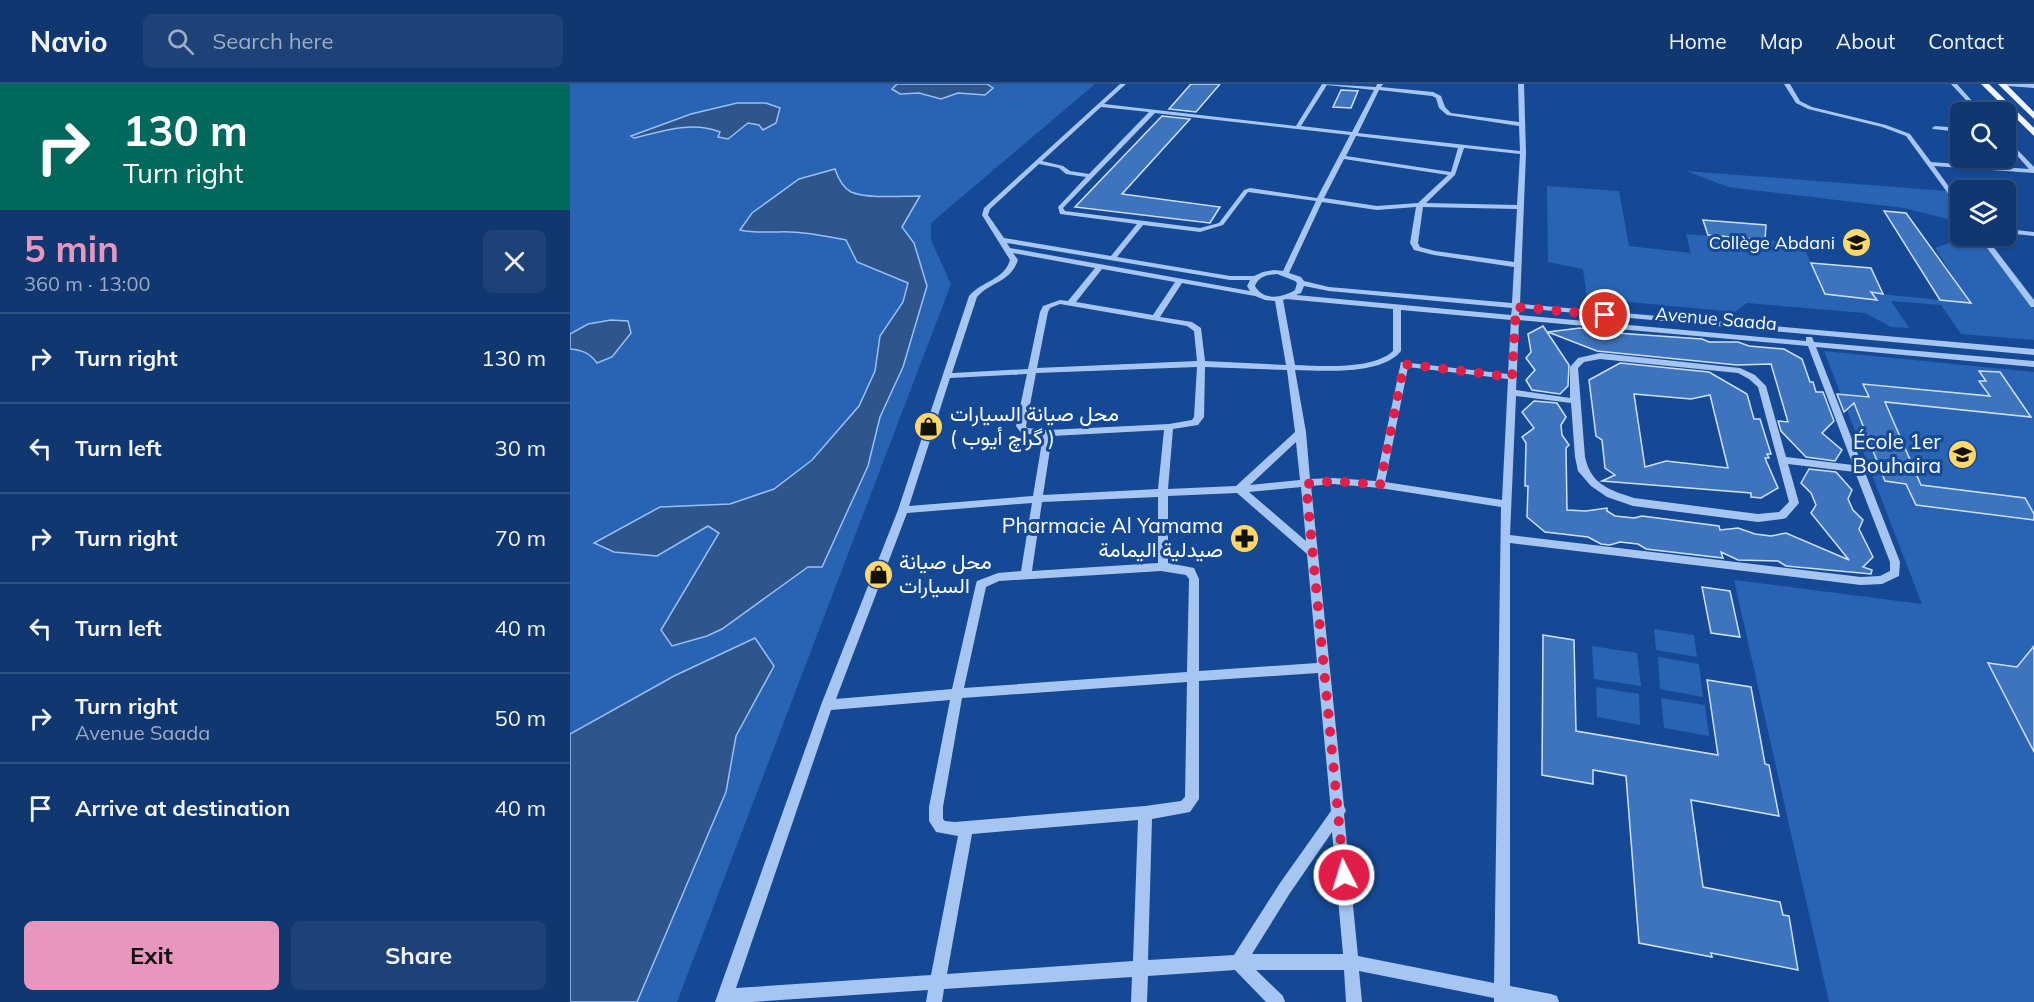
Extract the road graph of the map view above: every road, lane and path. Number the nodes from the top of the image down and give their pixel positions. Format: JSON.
{"nodes":[{"id":1,"x":1123,"y":84,"type":"edge"},
{"id":2,"x":1327,"y":84,"type":"edge"},
{"id":3,"x":1521,"y":84,"type":"edge"},
{"id":4,"x":1787,"y":84,"type":"edge"},
{"id":5,"x":1954,"y":84,"type":"edge"},
{"id":6,"x":1985,"y":84,"type":"edge"},
{"id":7,"x":2002,"y":84,"type":"edge"},
{"id":8,"x":2007,"y":84,"type":"edge"},
{"id":9,"x":1379,"y":86,"type":"edge"},
{"id":10,"x":2034,"y":86,"type":"edge"},
{"id":11,"x":1971,"y":102,"type":"edge"},
{"id":12,"x":1099,"y":105,"type":"junction"},
{"id":13,"x":1154,"y":111,"type":"junction"},
{"id":14,"x":2032,"y":113,"type":"edge"},
{"id":15,"x":1521,"y":124,"type":"junction"},
{"id":16,"x":1298,"y":127,"type":"junction"},
{"id":17,"x":1935,"y":128,"type":"dead end"},
{"id":18,"x":1950,"y":129,"type":"edge"},
{"id":19,"x":2034,"y":133,"type":"edge"},
{"id":20,"x":1356,"y":134,"type":"junction"},
{"id":21,"x":1462,"y":146,"type":"junction"},
{"id":22,"x":2016,"y":151,"type":"edge"},
{"id":23,"x":1523,"y":153,"type":"junction"},
{"id":24,"x":1342,"y":157,"type":"junction"},
{"id":25,"x":1036,"y":162,"type":"junction"},
{"id":26,"x":1930,"y":164,"type":"junction"},
{"id":27,"x":2034,"y":171,"type":"edge"},
{"id":28,"x":1453,"y":174,"type":"junction"},
{"id":29,"x":1091,"y":176,"type":"junction"},
{"id":30,"x":1950,"y":192,"type":"edge"},
{"id":31,"x":1319,"y":201,"type":"junction"},
{"id":32,"x":1420,"y":205,"type":"junction"},
{"id":33,"x":1520,"y":207,"type":"junction"},
{"id":34,"x":1142,"y":222,"type":"junction"},
{"id":35,"x":2016,"y":232,"type":"edge"},
{"id":36,"x":2034,"y":234,"type":"edge"},
{"id":37,"x":1004,"y":245,"type":"junction"},
{"id":38,"x":1990,"y":246,"type":"edge"},
{"id":39,"x":1112,"y":259,"type":"junction"},
{"id":40,"x":1518,"y":265,"type":"junction"},
{"id":41,"x":1100,"y":267,"type":"junction"},
{"id":42,"x":1286,"y":273,"type":"junction"},
{"id":43,"x":1254,"y":278,"type":"junction"},
{"id":44,"x":1180,"y":280,"type":"junction"},
{"id":45,"x":1301,"y":283,"type":"junction"},
{"id":46,"x":1256,"y":294,"type":"junction"},
{"id":47,"x":1283,"y":298,"type":"junction"},
{"id":48,"x":1071,"y":303,"type":"junction"},
{"id":49,"x":2034,"y":305,"type":"edge"},
{"id":50,"x":1397,"y":306,"type":"junction"},
{"id":51,"x":1515,"y":312,"type":"junction"},
{"id":52,"x":1155,"y":318,"type":"junction"},
{"id":53,"x":1806,"y":332,"type":"junction"},
{"id":54,"x":1811,"y":345,"type":"junction"},
{"id":55,"x":2034,"y":352,"type":"edge"},
{"id":56,"x":1392,"y":357,"type":"junction"},
{"id":57,"x":1201,"y":364,"type":"junction"},
{"id":58,"x":1404,"y":364,"type":"junction"},
{"id":59,"x":2034,"y":364,"type":"edge"},
{"id":60,"x":1293,"y":368,"type":"junction"},
{"id":61,"x":1032,"y":372,"type":"junction"},
{"id":62,"x":946,"y":376,"type":"junction"},
{"id":63,"x":1512,"y":377,"type":"junction"},
{"id":64,"x":1511,"y":392,"type":"junction"},
{"id":65,"x":1575,"y":401,"type":"junction"},
{"id":66,"x":1169,"y":427,"type":"junction"},
{"id":67,"x":1301,"y":432,"type":"junction"},
{"id":68,"x":1048,"y":433,"type":"junction"},
{"id":69,"x":1782,"y":460,"type":"junction"},
{"id":70,"x":1858,"y":469,"type":"junction"},
{"id":71,"x":1306,"y":484,"type":"junction"},
{"id":72,"x":1380,"y":485,"type":"junction"},
{"id":73,"x":1239,"y":489,"type":"junction"},
{"id":74,"x":1163,"y":493,"type":"junction"},
{"id":75,"x":1037,"y":499,"type":"junction"},
{"id":76,"x":1506,"y":504,"type":"junction"},
{"id":77,"x":903,"y":510,"type":"junction"},
{"id":78,"x":1505,"y":538,"type":"junction"},
{"id":79,"x":1313,"y":553,"type":"junction"},
{"id":80,"x":1163,"y":567,"type":"junction"},
{"id":81,"x":1026,"y":575,"type":"junction"},
{"id":82,"x":1323,"y":668,"type":"junction"},
{"id":83,"x":1195,"y":676,"type":"junction"},
{"id":84,"x":957,"y":693,"type":"junction"},
{"id":85,"x":827,"y":705,"type":"junction"},
{"id":86,"x":1339,"y":810,"type":"junction"},
{"id":87,"x":1145,"y":813,"type":"junction"},
{"id":88,"x":966,"y":828,"type":"junction"},
{"id":89,"x":1238,"y":962,"type":"junction"},
{"id":90,"x":1351,"y":962,"type":"junction"},
{"id":91,"x":1141,"y":968,"type":"junction"},
{"id":92,"x":938,"y":981,"type":"junction"},
{"id":93,"x":1502,"y":997,"type":"edge"},
{"id":94,"x":724,"y":999,"type":"edge"},
{"id":95,"x":934,"y":1002,"type":"edge"},
{"id":96,"x":1139,"y":1002,"type":"edge"},
{"id":97,"x":1277,"y":1002,"type":"edge"},
{"id":98,"x":1354,"y":1002,"type":"edge"},
{"id":99,"x":1551,"y":1002,"type":"edge"}],
"edges":[{"from":1,"to":12,"type":"street"},
{"from":2,"to":9,"type":"street"},
{"from":2,"to":16,"type":"street"},
{"from":3,"to":15,"type":"street"},
{"from":4,"to":26,"type":"street"},
{"from":5,"to":11,"type":"street"},
{"from":6,"to":19,"type":"main road"},
{"from":7,"to":14,"type":"main road"},
{"from":8,"to":10,"type":"street"},
{"from":9,"to":15,"type":"street"},
{"from":9,"to":20,"type":"street"},
{"from":12,"to":13,"type":"street"},
{"from":12,"to":25,"type":"street"},
{"from":13,"to":16,"type":"street"},
{"from":13,"to":29,"type":"street"},
{"from":15,"to":23,"type":"street"},
{"from":16,"to":20,"type":"street"},
{"from":17,"to":18,"type":"street"},
{"from":20,"to":21,"type":"street"},
{"from":20,"to":24,"type":"street"},
{"from":21,"to":23,"type":"street"},
{"from":21,"to":28,"type":"street"},
{"from":22,"to":27,"type":"street"},
{"from":23,"to":33,"type":"street"},
{"from":24,"to":28,"type":"street"},
{"from":24,"to":31,"type":"street"},
{"from":25,"to":29,"type":"street"},
{"from":25,"to":37,"type":"street"},
{"from":26,"to":27,"type":"street"},
{"from":26,"to":30,"type":"street"},
{"from":28,"to":32,"type":"street"},
{"from":29,"to":34,"type":"street"},
{"from":31,"to":32,"type":"street"},
{"from":31,"to":34,"type":"street"},
{"from":31,"to":42,"type":"street"},
{"from":32,"to":33,"type":"street"},
{"from":32,"to":40,"type":"street"},
{"from":33,"to":40,"type":"street"},
{"from":34,"to":39,"type":"street"},
{"from":35,"to":36,"type":"street"},
{"from":37,"to":39,"type":"street"},
{"from":37,"to":41,"type":"street","name":"Avenue Saada"},
{"from":37,"to":62,"type":"street"},
{"from":38,"to":49,"type":"street"},
{"from":39,"to":43,"type":"street"},
{"from":40,"to":51,"type":"street"},
{"from":41,"to":44,"type":"street","name":"Avenue Saada"},
{"from":41,"to":48,"type":"street"},
{"from":42,"to":43,"type":"street"},
{"from":42,"to":45,"type":"street"},
{"from":43,"to":46,"type":"street"},
{"from":44,"to":46,"type":"street","name":"Avenue Saada"},
{"from":44,"to":52,"type":"street"},
{"from":45,"to":47,"type":"street"},
{"from":45,"to":51,"type":"street","name":"Avenue Saada"},
{"from":46,"to":47,"type":"street","name":"Avenue Saada"},
{"from":47,"to":50,"type":"street","name":"Avenue Saada"},
{"from":47,"to":60,"type":"street"},
{"from":48,"to":52,"type":"street"},
{"from":48,"to":61,"type":"street"},
{"from":50,"to":51,"type":"street","name":"Avenue Saada"},
{"from":50,"to":56,"type":"street"},
{"from":51,"to":53,"type":"street","name":"Avenue Saada"},
{"from":51,"to":54,"type":"street","name":"Avenue Saada"},
{"from":51,"to":63,"type":"street"},
{"from":52,"to":57,"type":"street"},
{"from":53,"to":54,"type":"street"},
{"from":53,"to":55,"type":"street","name":"Avenue Saada"},
{"from":54,"to":59,"type":"street","name":"Avenue Saada"},
{"from":54,"to":70,"type":"street"},
{"from":56,"to":58,"type":"street"},
{"from":56,"to":60,"type":"street"},
{"from":57,"to":60,"type":"street"},
{"from":57,"to":61,"type":"street"},
{"from":57,"to":66,"type":"street"},
{"from":58,"to":63,"type":"street"},
{"from":58,"to":72,"type":"street"},
{"from":60,"to":67,"type":"street"},
{"from":61,"to":62,"type":"street"},
{"from":61,"to":68,"type":"street"},
{"from":62,"to":77,"type":"street"},
{"from":63,"to":64,"type":"street"},
{"from":64,"to":65,"type":"street"},
{"from":64,"to":76,"type":"street"},
{"from":65,"to":69,"type":"street"},
{"from":65,"to":69,"type":"street"},
{"from":66,"to":68,"type":"street"},
{"from":66,"to":74,"type":"street"},
{"from":67,"to":71,"type":"street"},
{"from":67,"to":73,"type":"street"},
{"from":68,"to":75,"type":"street"},
{"from":69,"to":70,"type":"street"},
{"from":70,"to":78,"type":"street"},
{"from":71,"to":72,"type":"street"},
{"from":71,"to":73,"type":"street"},
{"from":71,"to":79,"type":"street"},
{"from":72,"to":76,"type":"street"},
{"from":73,"to":74,"type":"street"},
{"from":73,"to":79,"type":"street"},
{"from":74,"to":75,"type":"street"},
{"from":74,"to":80,"type":"street"},
{"from":75,"to":77,"type":"street"},
{"from":75,"to":81,"type":"street"},
{"from":76,"to":78,"type":"street"},
{"from":77,"to":85,"type":"street"},
{"from":78,"to":93,"type":"street"},
{"from":79,"to":82,"type":"street"},
{"from":80,"to":81,"type":"street"},
{"from":80,"to":83,"type":"street"},
{"from":81,"to":84,"type":"street"},
{"from":82,"to":83,"type":"street"},
{"from":82,"to":86,"type":"street"},
{"from":83,"to":84,"type":"street"},
{"from":83,"to":87,"type":"street"},
{"from":84,"to":85,"type":"street"},
{"from":84,"to":88,"type":"street"},
{"from":85,"to":94,"type":"street"},
{"from":86,"to":89,"type":"street"},
{"from":86,"to":90,"type":"street"},
{"from":87,"to":88,"type":"street"},
{"from":87,"to":91,"type":"street"},
{"from":88,"to":92,"type":"street"},
{"from":89,"to":90,"type":"street"},
{"from":89,"to":91,"type":"street"},
{"from":89,"to":97,"type":"street"},
{"from":90,"to":93,"type":"street"},
{"from":90,"to":98,"type":"street"},
{"from":91,"to":92,"type":"street"},
{"from":91,"to":96,"type":"street"},
{"from":92,"to":94,"type":"street"},
{"from":92,"to":95,"type":"street"},
{"from":93,"to":99,"type":"street"}]}
